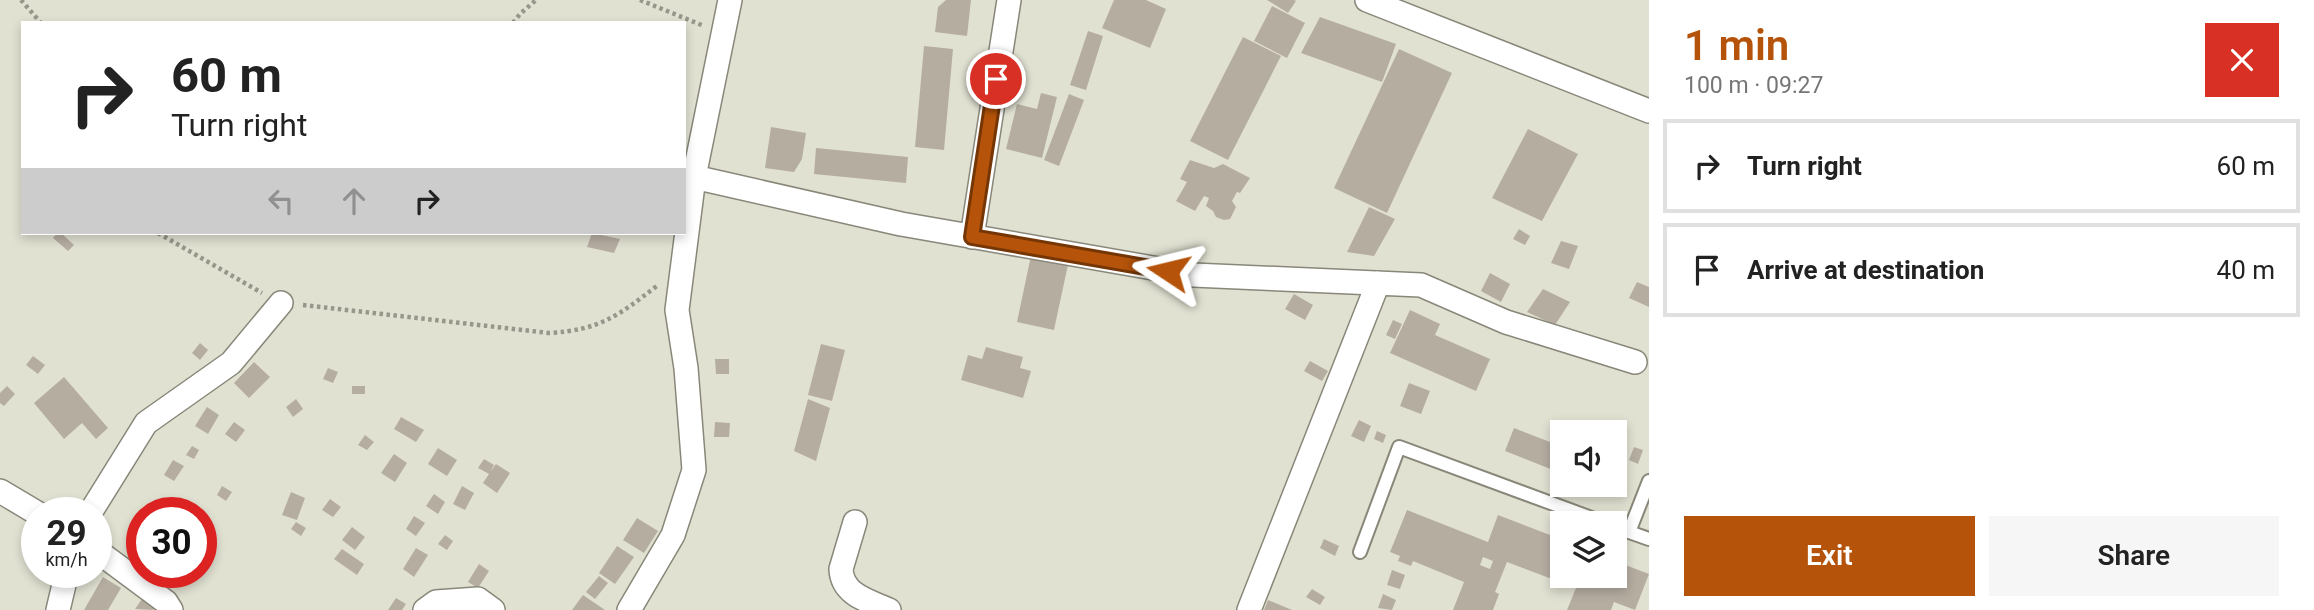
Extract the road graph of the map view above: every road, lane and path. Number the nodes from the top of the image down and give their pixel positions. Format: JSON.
{"nodes":[{"id":1,"x":21,"y":0,"type":"edge"},
{"id":2,"x":536,"y":0,"type":"edge"},
{"id":3,"x":640,"y":0,"type":"edge"},
{"id":4,"x":730,"y":0,"type":"edge"},
{"id":5,"x":1009,"y":0,"type":"edge"},
{"id":6,"x":1367,"y":0,"type":"edge"},
{"id":7,"x":39,"y":21,"type":"edge"},
{"id":8,"x":515,"y":21,"type":"edge"},
{"id":9,"x":723,"y":33,"type":"junction"},
{"id":10,"x":1649,"y":111,"type":"edge"},
{"id":11,"x":694,"y":177,"type":"junction"},
{"id":12,"x":162,"y":235,"type":"edge"},
{"id":13,"x":972,"y":237,"type":"junction"},
{"id":14,"x":683,"y":265,"type":"junction"},
{"id":15,"x":1378,"y":282,"type":"junction"},
{"id":16,"x":281,"y":303,"type":"junction"},
{"id":17,"x":1635,"y":362,"type":"dead end"},
{"id":18,"x":1649,"y":481,"type":"edge"},
{"id":19,"x":0,"y":491,"type":"edge"},
{"id":20,"x":100,"y":497,"type":"edge"},
{"id":21,"x":21,"y":503,"type":"edge"},
{"id":22,"x":1572,"y":511,"type":"edge"},
{"id":23,"x":855,"y":522,"type":"dead end"},
{"id":24,"x":1629,"y":532,"type":"joint"},
{"id":25,"x":1649,"y":540,"type":"edge"},
{"id":26,"x":1360,"y":552,"type":"dead end"},
{"id":27,"x":112,"y":562,"type":"edge"},
{"id":28,"x":63,"y":588,"type":"edge"},
{"id":29,"x":58,"y":610,"type":"edge"},
{"id":30,"x":171,"y":610,"type":"edge"},
{"id":31,"x":425,"y":610,"type":"edge"},
{"id":32,"x":493,"y":610,"type":"edge"},
{"id":33,"x":629,"y":610,"type":"edge"},
{"id":34,"x":889,"y":610,"type":"edge"},
{"id":35,"x":1249,"y":610,"type":"edge"}],
"edges":[{"from":1,"to":7,"type":"path"},
{"from":2,"to":8,"type":"path"},
{"from":3,"to":9,"type":"path"},
{"from":4,"to":9,"type":"street"},
{"from":5,"to":13,"type":"street"},
{"from":6,"to":10,"type":"street"},
{"from":9,"to":11,"type":"street"},
{"from":11,"to":13,"type":"street"},
{"from":11,"to":14,"type":"street"},
{"from":12,"to":16,"type":"path"},
{"from":13,"to":15,"type":"street"},
{"from":14,"to":16,"type":"path"},
{"from":14,"to":33,"type":"street"},
{"from":15,"to":17,"type":"street"},
{"from":15,"to":35,"type":"street"},
{"from":16,"to":20,"type":"street"},
{"from":18,"to":24,"type":"lane"},
{"from":19,"to":21,"type":"street"},
{"from":22,"to":26,"type":"lane"},
{"from":23,"to":34,"type":"street"},
{"from":24,"to":25,"type":"lane"},
{"from":27,"to":30,"type":"street"},
{"from":28,"to":29,"type":"street"},
{"from":31,"to":32,"type":"street"}]}
